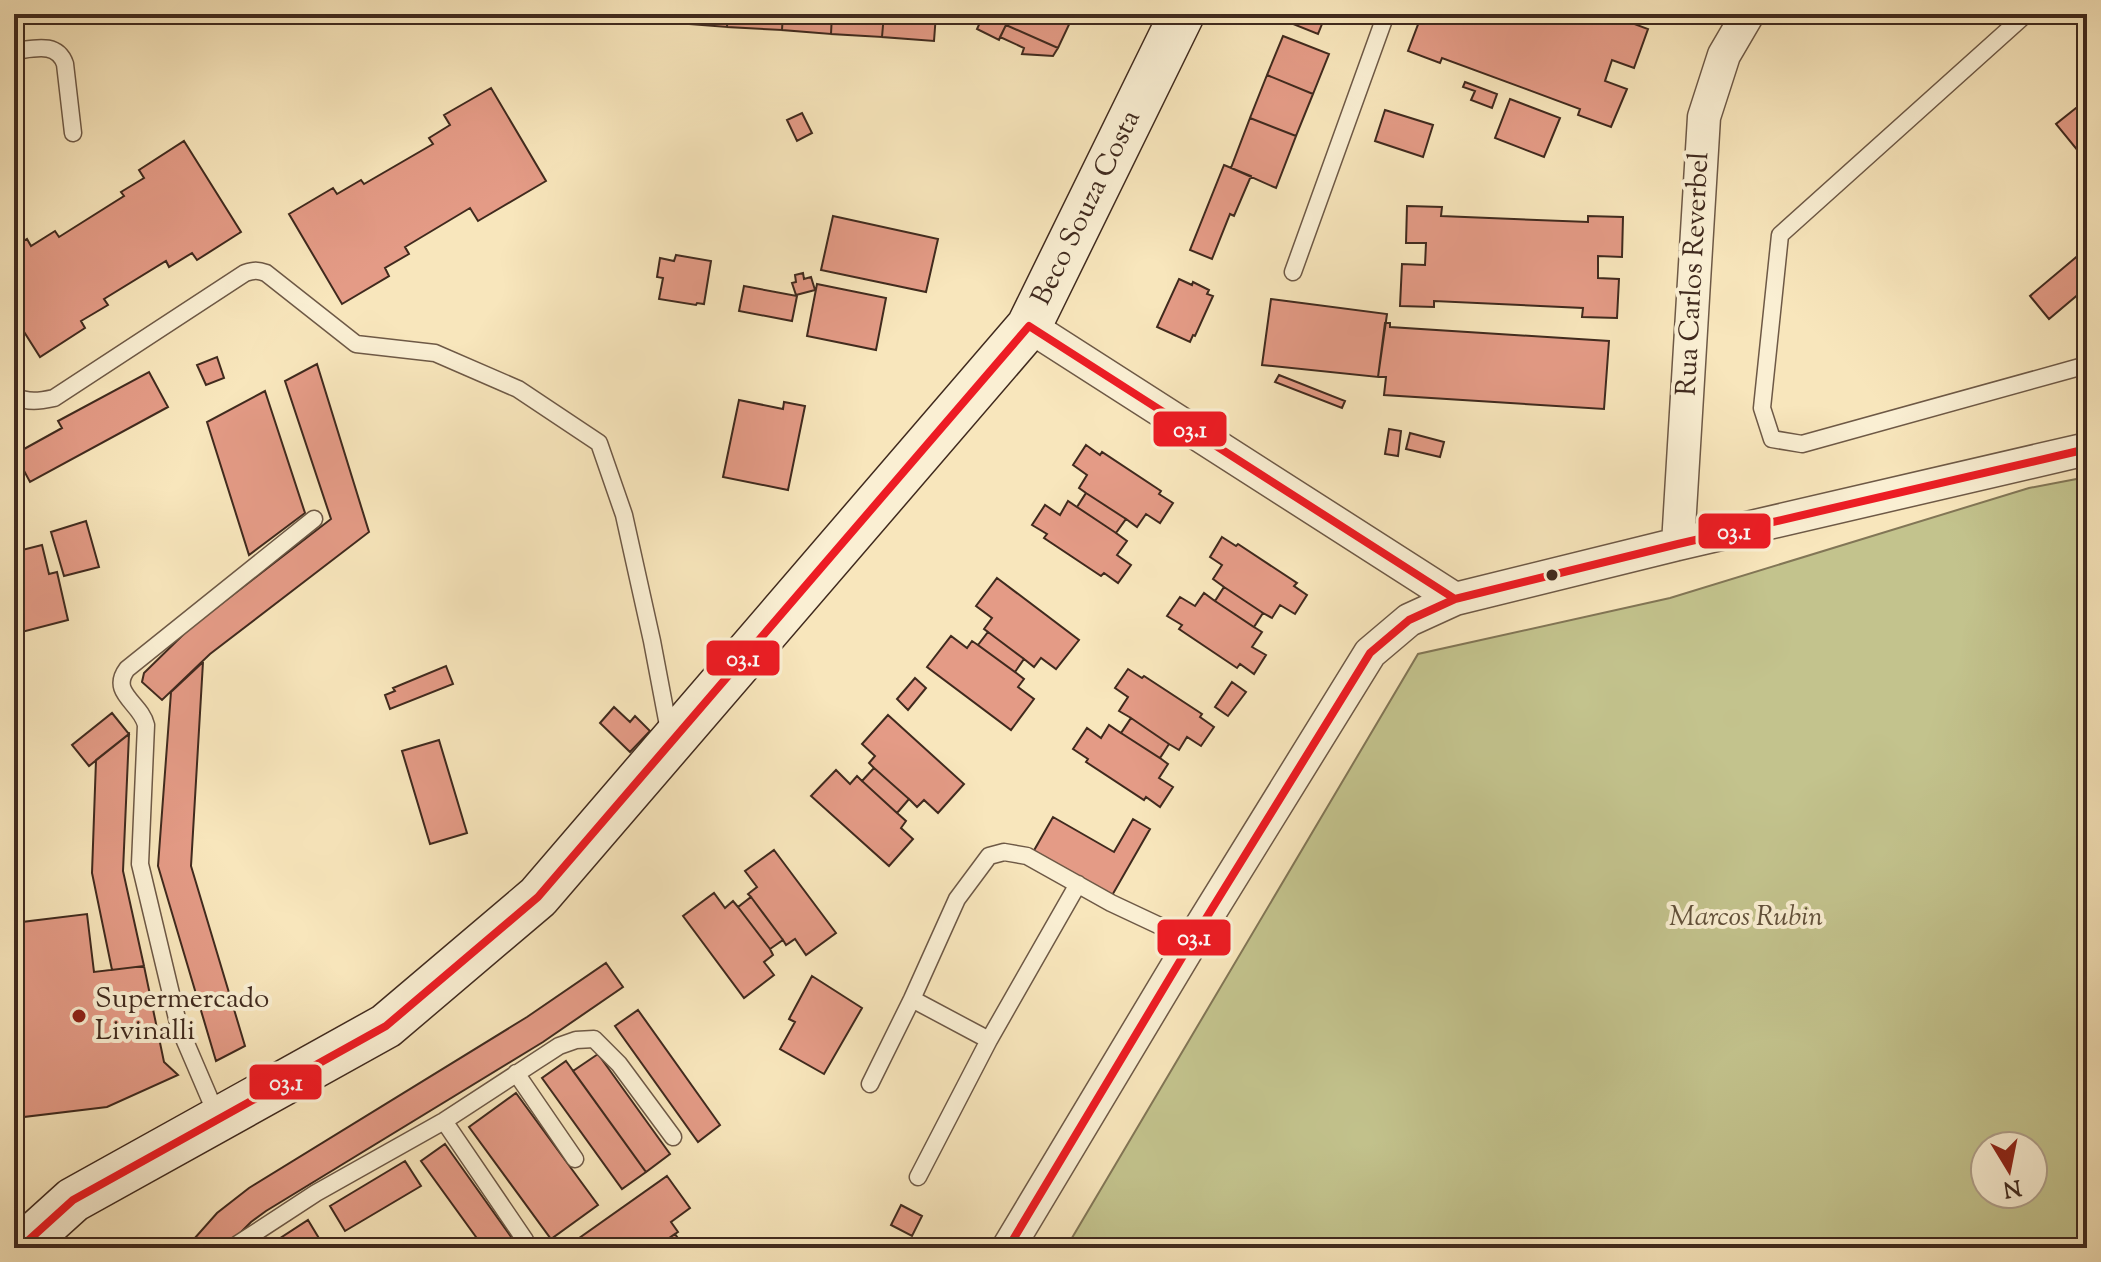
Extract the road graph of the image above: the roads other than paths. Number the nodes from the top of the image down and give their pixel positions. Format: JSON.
{"nodes":[{"id":1,"x":1182,"y":14,"type":"edge"},
{"id":2,"x":1386,"y":14,"type":"edge"},
{"id":3,"x":1748,"y":14,"type":"edge"},
{"id":4,"x":2026,"y":14,"type":"edge"},
{"id":5,"x":14,"y":51,"type":"edge"},
{"id":6,"x":73,"y":133,"type":"dead end"},
{"id":7,"x":1293,"y":272,"type":"dead end"},
{"id":8,"x":1029,"y":326,"type":"junction"},
{"id":9,"x":2087,"y":365,"type":"edge"},
{"id":10,"x":14,"y":396,"type":"edge"},
{"id":11,"x":2087,"y":449,"type":"edge"},
{"id":12,"x":314,"y":519,"type":"dead end"},
{"id":13,"x":1678,"y":544,"type":"junction"},
{"id":14,"x":1455,"y":599,"type":"junction"},
{"id":15,"x":672,"y":741,"type":"junction"},
{"id":16,"x":1078,"y":884,"type":"junction"},
{"id":17,"x":1192,"y":941,"type":"junction"},
{"id":18,"x":912,"y":999,"type":"junction"},
{"id":19,"x":989,"y":1040,"type":"junction"},
{"id":20,"x":516,"y":1073,"type":"junction"},
{"id":21,"x":870,"y":1084,"type":"dead end"},
{"id":22,"x":219,"y":1119,"type":"junction"},
{"id":23,"x":444,"y":1121,"type":"junction"},
{"id":24,"x":673,"y":1137,"type":"dead end"},
{"id":25,"x":575,"y":1159,"type":"dead end"},
{"id":26,"x":918,"y":1177,"type":"dead end"},
{"id":27,"x":525,"y":1240,"type":"dead end"},
{"id":28,"x":20,"y":1248,"type":"edge"},
{"id":29,"x":235,"y":1248,"type":"edge"},
{"id":30,"x":1008,"y":1248,"type":"edge"}],
"edges":[{"from":1,"to":8,"type":"street","name":"Beco Souza Costa"},
{"from":2,"to":7,"type":"lane"},
{"from":3,"to":13,"type":"street","name":"Rua Carlos Reverbel"},
{"from":4,"to":9,"type":"lane"},
{"from":5,"to":6,"type":"lane"},
{"from":8,"to":14,"type":"street"},
{"from":8,"to":15,"type":"street","name":"Beco Souza Costa"},
{"from":10,"to":15,"type":"lane"},
{"from":11,"to":13,"type":"street"},
{"from":12,"to":22,"type":"lane"},
{"from":13,"to":14,"type":"street"},
{"from":14,"to":17,"type":"street"},
{"from":15,"to":22,"type":"street","name":"Beco Souza Costa"},
{"from":16,"to":17,"type":"lane"},
{"from":16,"to":18,"type":"lane"},
{"from":16,"to":19,"type":"lane"},
{"from":17,"to":30,"type":"street"},
{"from":18,"to":19,"type":"lane"},
{"from":18,"to":21,"type":"lane"},
{"from":19,"to":26,"type":"lane"},
{"from":20,"to":23,"type":"lane"},
{"from":20,"to":24,"type":"lane"},
{"from":20,"to":25,"type":"lane"},
{"from":22,"to":28,"type":"street","name":"Beco Souza Costa"},
{"from":23,"to":27,"type":"lane"},
{"from":23,"to":29,"type":"lane"}]}
